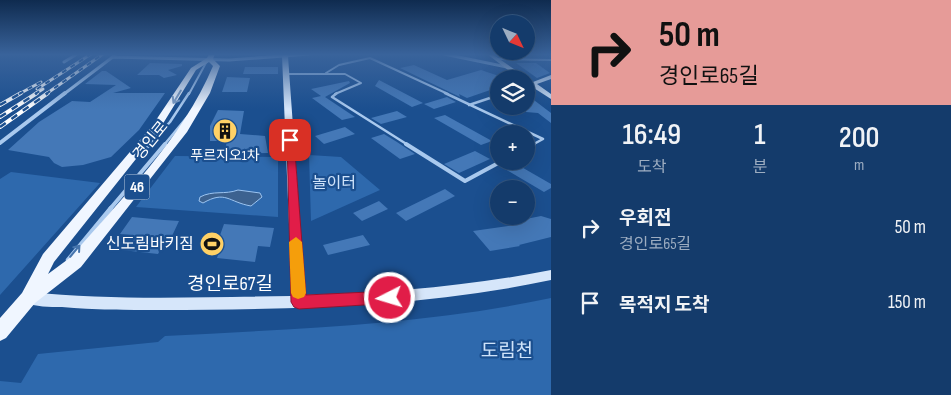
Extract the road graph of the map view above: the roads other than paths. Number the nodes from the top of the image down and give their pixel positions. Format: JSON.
{"nodes":[{"id":1,"x":92,"y":72,"type":"edge"},
{"id":2,"x":191,"y":72,"type":"edge"},
{"id":3,"x":214,"y":72,"type":"edge"},
{"id":4,"x":400,"y":72,"type":"edge"},
{"id":5,"x":286,"y":74,"type":"joint"},
{"id":6,"x":326,"y":74,"type":"joint"},
{"id":7,"x":549,"y":79,"type":"edge"},
{"id":8,"x":535,"y":81,"type":"edge"},
{"id":9,"x":535,"y":87,"type":"edge"},
{"id":10,"x":551,"y":97,"type":"edge"},
{"id":11,"x":490,"y":98,"type":"edge"},
{"id":12,"x":469,"y":105,"type":"junction"},
{"id":13,"x":197,"y":110,"type":"junction"},
{"id":14,"x":513,"y":125,"type":"edge"},
{"id":15,"x":535,"y":135,"type":"edge"},
{"id":16,"x":0,"y":143,"type":"edge"},
{"id":17,"x":535,"y":143,"type":"edge"},
{"id":18,"x":490,"y":167,"type":"edge"},
{"id":19,"x":551,"y":275,"type":"edge"},
{"id":20,"x":28,"y":298,"type":"junction"},
{"id":21,"x":299,"y":302,"type":"junction"},
{"id":22,"x":0,"y":332,"type":"edge"}],
"edges":[{"from":1,"to":16,"type":"street"},
{"from":2,"to":20,"type":"main road","name":"경인로","number":"46","one_way":true},
{"from":3,"to":13,"type":"main road","name":"경인로","number":"46"},
{"from":4,"to":12,"type":"lane"},
{"from":5,"to":6,"type":"lane"},
{"from":5,"to":21,"type":"street"},
{"from":6,"to":18,"type":"lane"},
{"from":7,"to":8,"type":"street"},
{"from":9,"to":10,"type":"street"},
{"from":11,"to":12,"type":"lane"},
{"from":12,"to":14,"type":"lane"},
{"from":20,"to":13,"type":"lane","one_way":true},
{"from":13,"to":20,"type":"main road","name":"경인로","number":"46"},
{"from":15,"to":17,"type":"lane"},
{"from":19,"to":21,"type":"street","name":"경인로67길"},
{"from":20,"to":21,"type":"street","name":"경인로67길"},
{"from":20,"to":22,"type":"main road","name":"경인로"}]}
